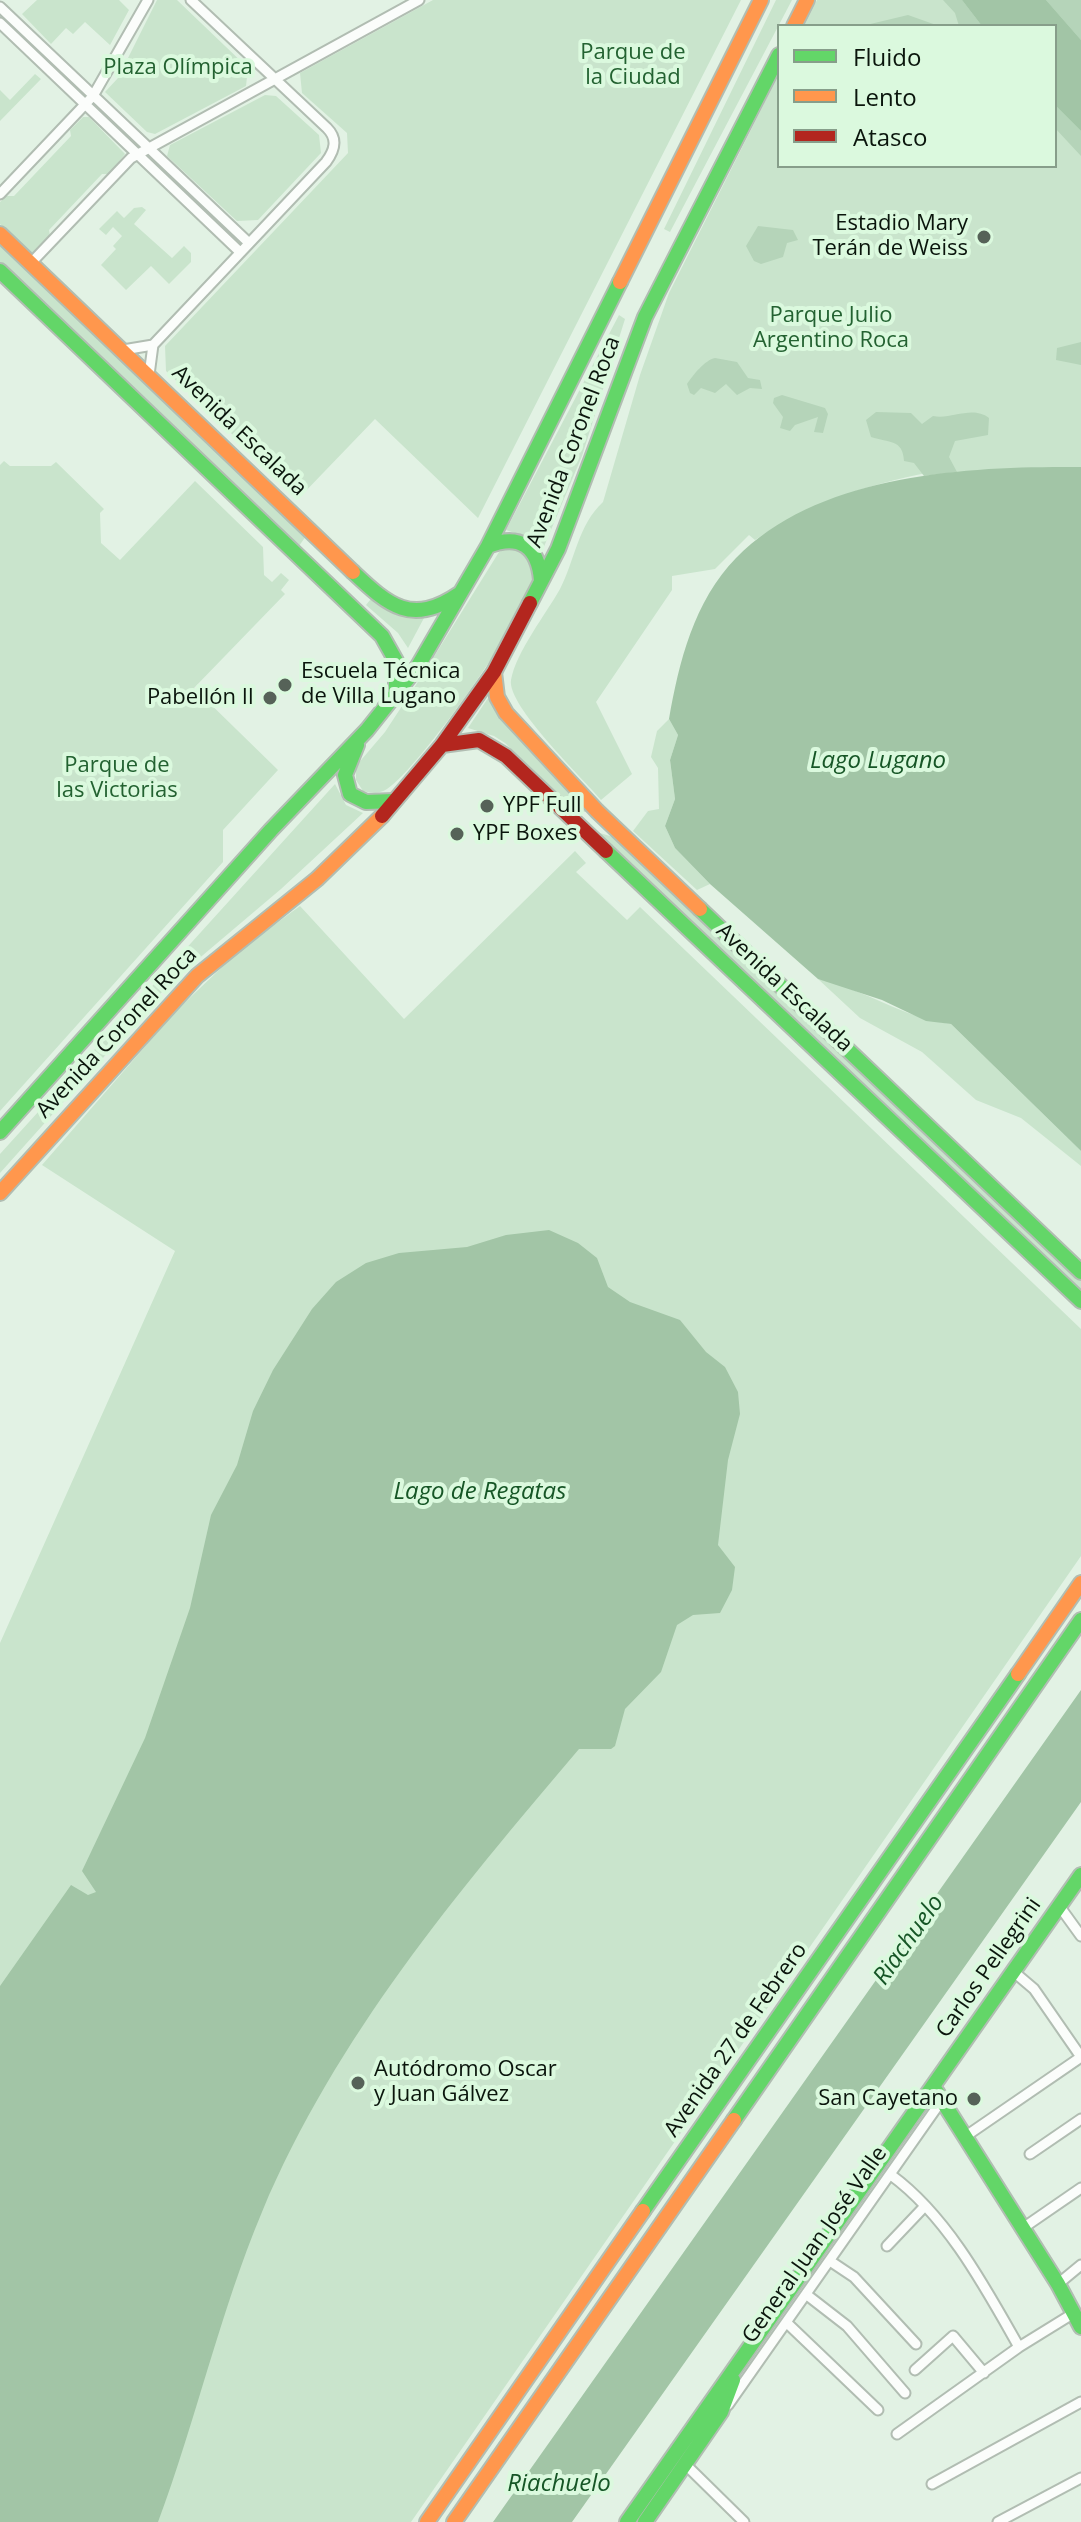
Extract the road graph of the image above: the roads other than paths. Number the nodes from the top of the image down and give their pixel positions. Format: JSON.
{"nodes":[{"id":1,"x":148,"y":0,"type":"edge"},
{"id":2,"x":191,"y":0,"type":"edge"},
{"id":3,"x":419,"y":0,"type":"edge"},
{"id":4,"x":761,"y":0,"type":"edge"},
{"id":5,"x":807,"y":0,"type":"edge"},
{"id":6,"x":0,"y":7,"type":"edge"},
{"id":7,"x":0,"y":23,"type":"edge"},
{"id":8,"x":795,"y":24,"type":"edge"},
{"id":9,"x":777,"y":59,"type":"edge"},
{"id":10,"x":273,"y":79,"type":"junction"},
{"id":11,"x":93,"y":96,"type":"junction"},
{"id":12,"x":85,"y":105,"type":"junction"},
{"id":13,"x":148,"y":147,"type":"junction"},
{"id":14,"x":137,"y":154,"type":"junction"},
{"id":15,"x":0,"y":194,"type":"edge"},
{"id":16,"x":0,"y":234,"type":"edge"},
{"id":17,"x":249,"y":243,"type":"junction"},
{"id":18,"x":240,"y":252,"type":"junction"},
{"id":19,"x":31,"y":263,"type":"junction"},
{"id":20,"x":0,"y":271,"type":"edge"},
{"id":21,"x":153,"y":345,"type":"junction"},
{"id":22,"x":123,"y":350,"type":"junction"},
{"id":23,"x":149,"y":375,"type":"junction"},
{"id":24,"x":488,"y":546,"type":"junction"},
{"id":25,"x":301,"y":558,"type":"junction"},
{"id":26,"x":314,"y":570,"type":"junction"},
{"id":27,"x":541,"y":584,"type":"junction"},
{"id":28,"x":369,"y":587,"type":"junction"},
{"id":29,"x":463,"y":591,"type":"junction"},
{"id":30,"x":494,"y":672,"type":"junction"},
{"id":31,"x":396,"y":694,"type":"junction"},
{"id":32,"x":367,"y":730,"type":"junction"},
{"id":33,"x":442,"y":745,"type":"junction"},
{"id":34,"x":394,"y":801,"type":"junction"},
{"id":35,"x":597,"y":811,"type":"junction"},
{"id":36,"x":581,"y":826,"type":"junction"},
{"id":37,"x":0,"y":1132,"type":"edge"},
{"id":38,"x":0,"y":1193,"type":"edge"},
{"id":39,"x":1081,"y":1272,"type":"edge"},
{"id":40,"x":1081,"y":1301,"type":"edge"},
{"id":41,"x":1081,"y":1583,"type":"edge"},
{"id":42,"x":1081,"y":1620,"type":"edge"},
{"id":43,"x":1081,"y":1875,"type":"edge"},
{"id":44,"x":1060,"y":1907,"type":"junction"},
{"id":45,"x":1081,"y":1936,"type":"edge"},
{"id":46,"x":1014,"y":1972,"type":"junction"},
{"id":47,"x":1081,"y":2057,"type":"edge"},
{"id":48,"x":933,"y":2086,"type":"junction"},
{"id":49,"x":942,"y":2100,"type":"junction"},
{"id":50,"x":1081,"y":2119,"type":"edge"},
{"id":51,"x":966,"y":2136,"type":"junction"},
{"id":52,"x":1030,"y":2154,"type":"dead end"},
{"id":53,"x":891,"y":2175,"type":"junction"},
{"id":54,"x":1081,"y":2188,"type":"edge"},
{"id":55,"x":925,"y":2206,"type":"junction"},
{"id":56,"x":1023,"y":2228,"type":"junction"},
{"id":57,"x":887,"y":2246,"type":"dead end"},
{"id":58,"x":830,"y":2261,"type":"junction"},
{"id":59,"x":1081,"y":2265,"type":"edge"},
{"id":60,"x":1058,"y":2284,"type":"junction"},
{"id":61,"x":807,"y":2295,"type":"junction"},
{"id":62,"x":1074,"y":2313,"type":"junction"},
{"id":63,"x":787,"y":2323,"type":"junction"},
{"id":64,"x":1081,"y":2327,"type":"edge"},
{"id":65,"x":916,"y":2344,"type":"dead end"},
{"id":66,"x":1019,"y":2347,"type":"junction"},
{"id":67,"x":738,"y":2364,"type":"junction"},
{"id":68,"x":915,"y":2370,"type":"dead end"},
{"id":69,"x":984,"y":2373,"type":"junction"},
{"id":70,"x":905,"y":2393,"type":"dead end"},
{"id":71,"x":1081,"y":2402,"type":"edge"},
{"id":72,"x":878,"y":2410,"type":"dead end"},
{"id":73,"x":721,"y":2412,"type":"junction"},
{"id":74,"x":897,"y":2434,"type":"dead end"},
{"id":75,"x":685,"y":2464,"type":"junction"},
{"id":76,"x":1081,"y":2478,"type":"edge"},
{"id":77,"x":932,"y":2484,"type":"dead end"},
{"id":78,"x":427,"y":2522,"type":"edge"},
{"id":79,"x":454,"y":2522,"type":"edge"},
{"id":80,"x":627,"y":2522,"type":"edge"},
{"id":81,"x":645,"y":2522,"type":"edge"},
{"id":82,"x":744,"y":2522,"type":"edge"},
{"id":83,"x":998,"y":2522,"type":"edge"}],
"edges":[{"from":1,"to":11,"type":"street"},
{"from":2,"to":10,"type":"street"},
{"from":3,"to":10,"type":"street"},
{"from":4,"to":24,"type":"main road","name":"Avenida Coronel Roca"},
{"from":5,"to":8,"type":"main road"},
{"from":6,"to":11,"type":"street"},
{"from":7,"to":12,"type":"street"},
{"from":9,"to":27,"type":"main road","name":"Avenida Coronel Roca"},
{"from":10,"to":13,"type":"street"},
{"from":10,"to":17,"type":"street"},
{"from":11,"to":12,"type":"street"},
{"from":11,"to":13,"type":"street"},
{"from":12,"to":14,"type":"street"},
{"from":12,"to":15,"type":"street"},
{"from":13,"to":14,"type":"street"},
{"from":13,"to":17,"type":"street"},
{"from":14,"to":18,"type":"street"},
{"from":14,"to":19,"type":"street"},
{"from":16,"to":19,"type":"main road","name":"Avenida Escalada"},
{"from":17,"to":18,"type":"street"},
{"from":18,"to":21,"type":"street"},
{"from":19,"to":22,"type":"main road","name":"Avenida Escalada"},
{"from":20,"to":25,"type":"main road"},
{"from":21,"to":22,"type":"street"},
{"from":21,"to":23,"type":"street"},
{"from":22,"to":23,"type":"main road","name":"Avenida Escalada"},
{"from":23,"to":28,"type":"main road","name":"Avenida Escalada"},
{"from":24,"to":27,"type":"main road"},
{"from":24,"to":29,"type":"main road","name":"Avenida Coronel Roca"},
{"from":25,"to":26,"type":"main road"},
{"from":25,"to":28,"type":"main road"},
{"from":26,"to":28,"type":"main road"},
{"from":26,"to":31,"type":"main road"},
{"from":27,"to":30,"type":"main road","name":"Avenida Coronel Roca"},
{"from":28,"to":29,"type":"main road","name":"Avenida Escalada"},
{"from":29,"to":31,"type":"main road","name":"Avenida Coronel Roca"},
{"from":30,"to":33,"type":"main road","name":"Avenida Coronel Roca"},
{"from":30,"to":35,"type":"main road","name":"Avenida Escalada"},
{"from":31,"to":32,"type":"main road","name":"Avenida Coronel Roca"},
{"from":32,"to":34,"type":"main road"},
{"from":32,"to":37,"type":"main road","name":"Avenida Coronel Roca"},
{"from":33,"to":34,"type":"main road","name":"Avenida Coronel Roca"},
{"from":33,"to":36,"type":"main road","name":"Avenida Escalada"},
{"from":34,"to":38,"type":"main road","name":"Avenida Coronel Roca"},
{"from":35,"to":36,"type":"main road"},
{"from":35,"to":39,"type":"main road","name":"Avenida Escalada"},
{"from":36,"to":40,"type":"main road","name":"Avenida Escalada"},
{"from":41,"to":78,"type":"main road","name":"Avenida 27 de Febrero"},
{"from":42,"to":79,"type":"main road","name":"Avenida 27 de Febrero"},
{"from":43,"to":44,"type":"main road","name":"Carlos Pellegrini"},
{"from":44,"to":45,"type":"street"},
{"from":44,"to":46,"type":"main road","name":"Carlos Pellegrini"},
{"from":46,"to":47,"type":"street"},
{"from":46,"to":48,"type":"main road","name":"Carlos Pellegrini"},
{"from":47,"to":51,"type":"street"},
{"from":48,"to":49,"type":"main road"},
{"from":48,"to":67,"type":"main road","name":"General Juan José Valle"},
{"from":49,"to":51,"type":"main road"},
{"from":49,"to":53,"type":"street","name":"General Juan José Valle"},
{"from":50,"to":52,"type":"street"},
{"from":51,"to":56,"type":"main road"},
{"from":53,"to":55,"type":"street"},
{"from":53,"to":58,"type":"street","name":"General Juan José Valle"},
{"from":54,"to":56,"type":"street"},
{"from":55,"to":57,"type":"street"},
{"from":55,"to":66,"type":"street"},
{"from":56,"to":60,"type":"main road"},
{"from":58,"to":61,"type":"street","name":"General Juan José Valle"},
{"from":58,"to":65,"type":"street"},
{"from":59,"to":60,"type":"street"},
{"from":60,"to":62,"type":"main road"},
{"from":61,"to":63,"type":"street","name":"General Juan José Valle"},
{"from":61,"to":70,"type":"street"},
{"from":62,"to":64,"type":"main road"},
{"from":62,"to":66,"type":"street"},
{"from":63,"to":72,"type":"street"},
{"from":63,"to":73,"type":"street","name":"General Juan José Valle"},
{"from":66,"to":69,"type":"street"},
{"from":67,"to":73,"type":"main road","name":"General Juan José Valle"},
{"from":67,"to":80,"type":"main road","name":"General Juan José Valle"},
{"from":68,"to":69,"type":"street"},
{"from":69,"to":74,"type":"street"},
{"from":71,"to":77,"type":"street"},
{"from":73,"to":75,"type":"main road","name":"General Juan José Valle"},
{"from":75,"to":81,"type":"main road","name":"General Juan José Valle"},
{"from":75,"to":82,"type":"street"},
{"from":76,"to":83,"type":"street"}]}
